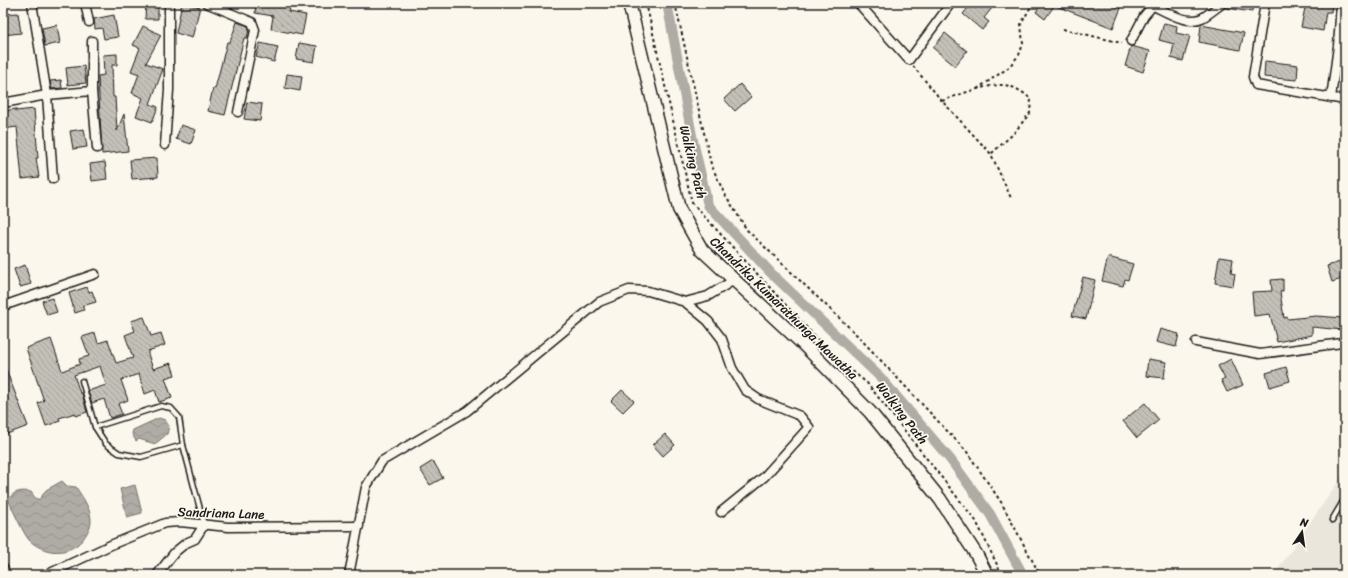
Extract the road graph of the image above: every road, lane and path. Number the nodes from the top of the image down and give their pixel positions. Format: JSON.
{"nodes":[{"id":1,"x":32,"y":3,"type":"edge"},
{"id":2,"x":85,"y":3,"type":"edge"},
{"id":3,"x":169,"y":3,"type":"edge"},
{"id":4,"x":206,"y":3,"type":"edge"},
{"id":5,"x":629,"y":3,"type":"edge"},
{"id":6,"x":646,"y":3,"type":"edge"},
{"id":7,"x":675,"y":3,"type":"edge"},
{"id":8,"x":858,"y":3,"type":"edge"},
{"id":9,"x":951,"y":3,"type":"edge"},
{"id":10,"x":1033,"y":3,"type":"edge"},
{"id":11,"x":1223,"y":3,"type":"edge"},
{"id":12,"x":1265,"y":3,"type":"edge"},
{"id":13,"x":1341,"y":3,"type":"edge"},
{"id":14,"x":1152,"y":4,"type":"edge"},
{"id":15,"x":89,"y":22,"type":"dead end"},
{"id":16,"x":1063,"y":29,"type":"dead end"},
{"id":17,"x":92,"y":41,"type":"dead end"},
{"id":18,"x":1131,"y":41,"type":"joint"},
{"id":19,"x":909,"y":60,"type":"junction"},
{"id":20,"x":975,"y":90,"type":"junction"},
{"id":21,"x":92,"y":91,"type":"junction"},
{"id":22,"x":47,"y":95,"type":"junction"},
{"id":23,"x":1331,"y":98,"type":"junction"},
{"id":24,"x":1345,"y":100,"type":"edge"},
{"id":25,"x":942,"y":101,"type":"junction"},
{"id":26,"x":3,"y":103,"type":"edge"},
{"id":27,"x":238,"y":112,"type":"dead end"},
{"id":28,"x":165,"y":145,"type":"dead end"},
{"id":29,"x":97,"y":148,"type":"dead end"},
{"id":30,"x":991,"y":154,"type":"junction"},
{"id":31,"x":53,"y":179,"type":"dead end"},
{"id":32,"x":1012,"y":198,"type":"dead end"},
{"id":33,"x":95,"y":274,"type":"dead end"},
{"id":34,"x":734,"y":280,"type":"junction"},
{"id":35,"x":685,"y":302,"type":"junction"},
{"id":36,"x":3,"y":306,"type":"edge"},
{"id":37,"x":1345,"y":341,"type":"edge"},
{"id":38,"x":1196,"y":342,"type":"dead end"},
{"id":39,"x":82,"y":382,"type":"dead end"},
{"id":40,"x":95,"y":427,"type":"junction"},
{"id":41,"x":183,"y":445,"type":"junction"},
{"id":42,"x":1345,"y":498,"type":"edge"},
{"id":43,"x":721,"y":512,"type":"dead end"},
{"id":44,"x":1332,"y":520,"type":"dead end"},
{"id":45,"x":204,"y":525,"type":"junction"},
{"id":46,"x":359,"y":526,"type":"junction"},
{"id":47,"x":3,"y":567,"type":"edge"},
{"id":48,"x":6,"y":575,"type":"edge"},
{"id":49,"x":46,"y":575,"type":"edge"},
{"id":50,"x":157,"y":575,"type":"edge"},
{"id":51,"x":349,"y":575,"type":"edge"},
{"id":52,"x":986,"y":575,"type":"edge"},
{"id":53,"x":1002,"y":575,"type":"edge"},
{"id":54,"x":1040,"y":575,"type":"edge"}],
"edges":[{"from":1,"to":22,"type":"street"},
{"from":2,"to":15,"type":"street"},
{"from":3,"to":28,"type":"street"},
{"from":4,"to":27,"type":"street"},
{"from":5,"to":34,"type":"main road","name":"Chandrika Kumarathunga Mawatha"},
{"from":6,"to":53,"type":"path","name":"Walking Path"},
{"from":7,"to":54,"type":"path"},
{"from":8,"to":19,"type":"street"},
{"from":9,"to":19,"type":"street"},
{"from":10,"to":20,"type":"path"},
{"from":11,"to":14,"type":"street"},
{"from":12,"to":23,"type":"street"},
{"from":13,"to":23,"type":"street"},
{"from":14,"to":18,"type":"street"},
{"from":16,"to":18,"type":"path"},
{"from":17,"to":21,"type":"street"},
{"from":19,"to":25,"type":"path"},
{"from":20,"to":25,"type":"path"},
{"from":20,"to":30,"type":"path"},
{"from":21,"to":22,"type":"street"},
{"from":21,"to":29,"type":"street"},
{"from":22,"to":26,"type":"street"},
{"from":22,"to":31,"type":"street"},
{"from":23,"to":24,"type":"street"},
{"from":25,"to":30,"type":"path"},
{"from":30,"to":32,"type":"path"},
{"from":33,"to":36,"type":"street"},
{"from":34,"to":35,"type":"street"},
{"from":34,"to":52,"type":"main road","name":"Chandrika Kumarathunga Mawatha"},
{"from":35,"to":43,"type":"street"},
{"from":35,"to":46,"type":"street"},
{"from":37,"to":38,"type":"street"},
{"from":39,"to":40,"type":"lane"},
{"from":40,"to":41,"type":"lane"},
{"from":40,"to":41,"type":"lane"},
{"from":41,"to":45,"type":"lane"},
{"from":42,"to":44,"type":"lane"},
{"from":45,"to":46,"type":"street","name":"Sandriana Lane"},
{"from":45,"to":49,"type":"street","name":"Sandriana Lane"},
{"from":45,"to":50,"type":"street"},
{"from":46,"to":51,"type":"street"},
{"from":47,"to":48,"type":"street"}]}
